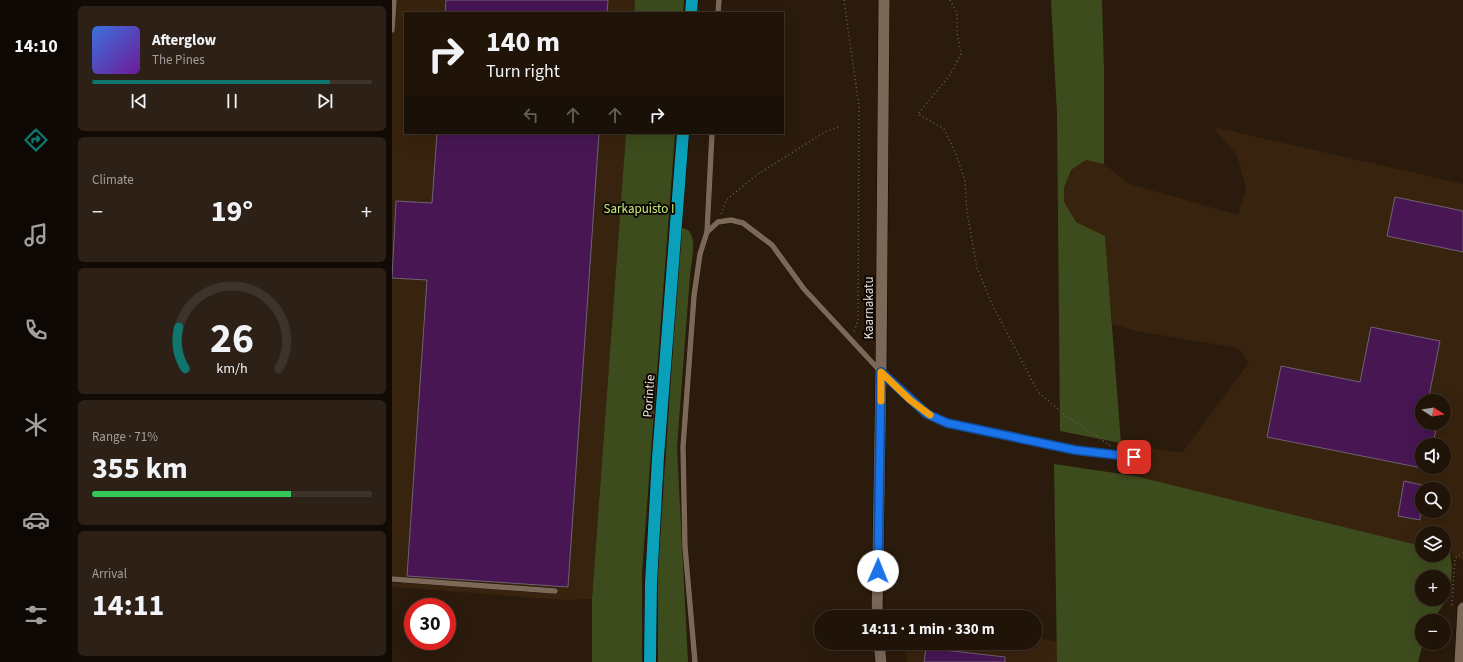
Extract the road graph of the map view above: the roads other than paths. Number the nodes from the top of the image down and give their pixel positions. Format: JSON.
{"nodes":[{"id":1,"x":394,"y":0,"type":"edge"},
{"id":2,"x":692,"y":0,"type":"edge"},
{"id":3,"x":719,"y":0,"type":"edge"},
{"id":4,"x":884,"y":0,"type":"edge"},
{"id":5,"x":691,"y":12,"type":"edge"},
{"id":6,"x":718,"y":12,"type":"edge"},
{"id":7,"x":392,"y":30,"type":"edge"},
{"id":8,"x":683,"y":134,"type":"edge"},
{"id":9,"x":712,"y":134,"type":"edge"},
{"id":10,"x":707,"y":232,"type":"junction"},
{"id":11,"x":881,"y":372,"type":"junction"},
{"id":12,"x":1134,"y":457,"type":"dead end"},
{"id":13,"x":392,"y":579,"type":"edge"},
{"id":14,"x":555,"y":590,"type":"dead end"},
{"id":15,"x":1463,"y":608,"type":"edge"},
{"id":16,"x":877,"y":610,"type":"edge"},
{"id":17,"x":880,"y":650,"type":"edge"},
{"id":18,"x":650,"y":662,"type":"edge"},
{"id":19,"x":695,"y":662,"type":"edge"},
{"id":20,"x":881,"y":662,"type":"edge"},
{"id":21,"x":1460,"y":662,"type":"edge"}],
"edges":[{"from":1,"to":7,"type":"lane"},
{"from":2,"to":5,"type":"highway"},
{"from":3,"to":6,"type":"lane"},
{"from":4,"to":11,"type":"street","name":"Kaarnakatu"},
{"from":8,"to":18,"type":"highway","name":"Porintie"},
{"from":9,"to":10,"type":"lane"},
{"from":10,"to":11,"type":"lane"},
{"from":10,"to":19,"type":"lane"},
{"from":11,"to":12,"type":"lane"},
{"from":11,"to":16,"type":"street","name":"Kaarnakatu"},
{"from":13,"to":14,"type":"lane"},
{"from":15,"to":21,"type":"street"},
{"from":17,"to":20,"type":"street"}]}
